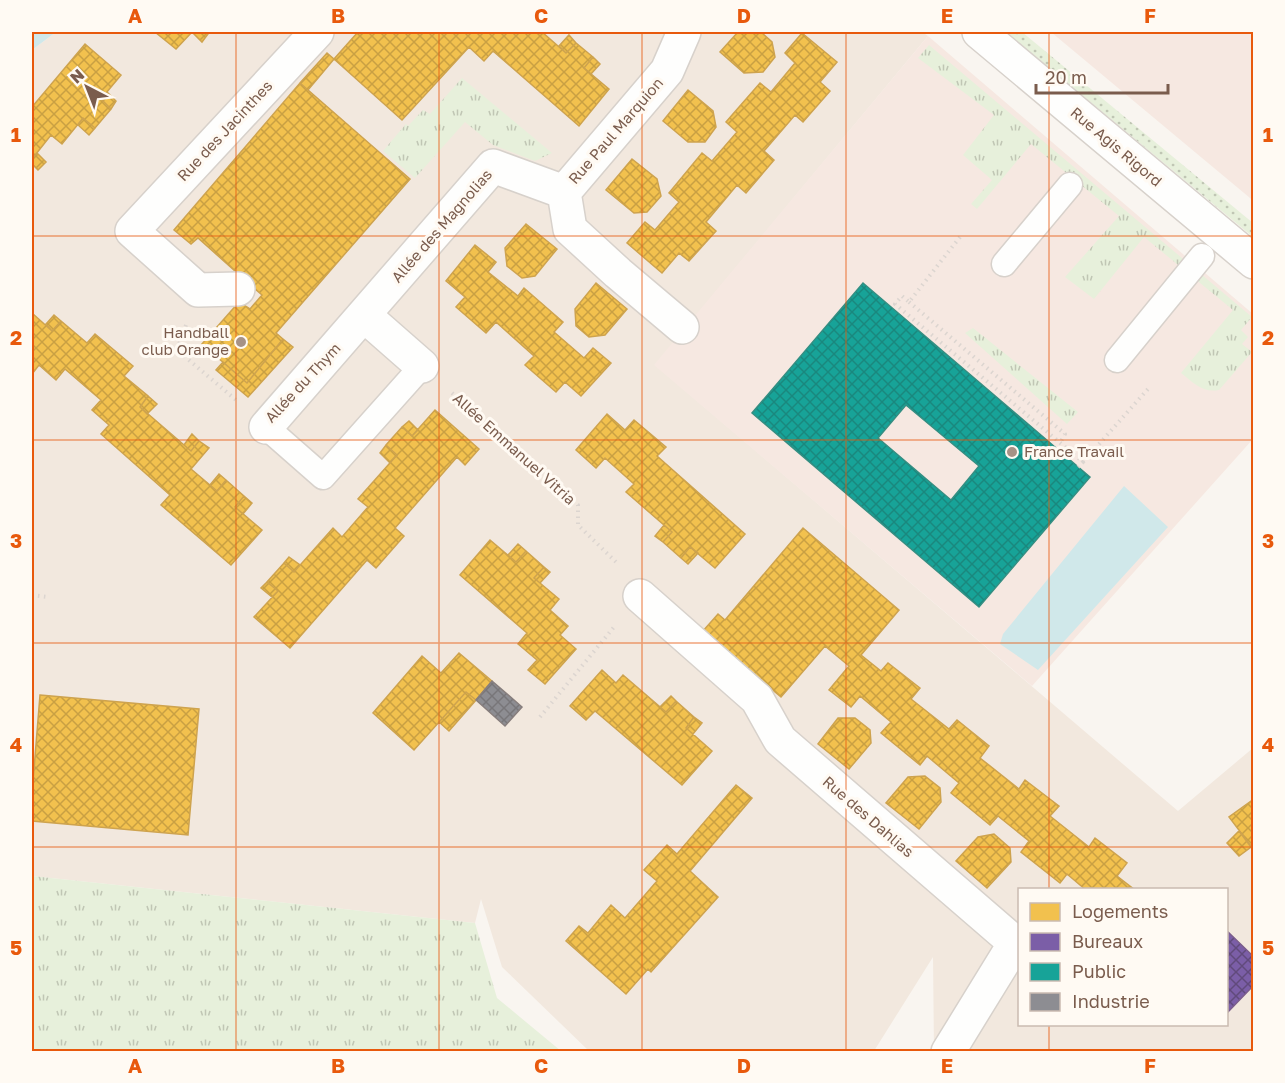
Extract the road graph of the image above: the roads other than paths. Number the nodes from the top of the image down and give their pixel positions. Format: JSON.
{"nodes":[{"id":1,"x":317,"y":32,"type":"edge"},
{"id":2,"x":684,"y":32,"type":"edge"},
{"id":3,"x":979,"y":32,"type":"edge"},
{"id":4,"x":1070,"y":185,"type":"dead end"},
{"id":5,"x":564,"y":192,"type":"junction"},
{"id":6,"x":1202,"y":256,"type":"dead end"},
{"id":7,"x":1254,"y":262,"type":"edge"},
{"id":8,"x":1004,"y":264,"type":"dead end"},
{"id":9,"x":238,"y":289,"type":"dead end"},
{"id":10,"x":365,"y":316,"type":"junction"},
{"id":11,"x":682,"y":327,"type":"dead end"},
{"id":12,"x":1117,"y":360,"type":"dead end"},
{"id":13,"x":422,"y":366,"type":"joint"},
{"id":14,"x":267,"y":427,"type":"joint"},
{"id":15,"x":640,"y":596,"type":"road end"},
{"id":16,"x":956,"y":1048,"type":"edge"}],
"edges":[{"from":1,"to":9,"type":"street","name":"Rue des Jacinthes"},
{"from":2,"to":5,"type":"street","name":"Rue Paul Marquion"},
{"from":3,"to":7,"type":"street","name":"Rue Agis Rigord"},
{"from":4,"to":8,"type":"lane"},
{"from":5,"to":10,"type":"street","name":"Allée des Magnolias"},
{"from":5,"to":11,"type":"street","name":"Rue Paul Marquion"},
{"from":6,"to":12,"type":"lane"},
{"from":10,"to":13,"type":"street"},
{"from":10,"to":14,"type":"street","name":"Allée du Thym"},
{"from":13,"to":14,"type":"lane"},
{"from":15,"to":16,"type":"street","name":"Rue des Dahlias"}]}
